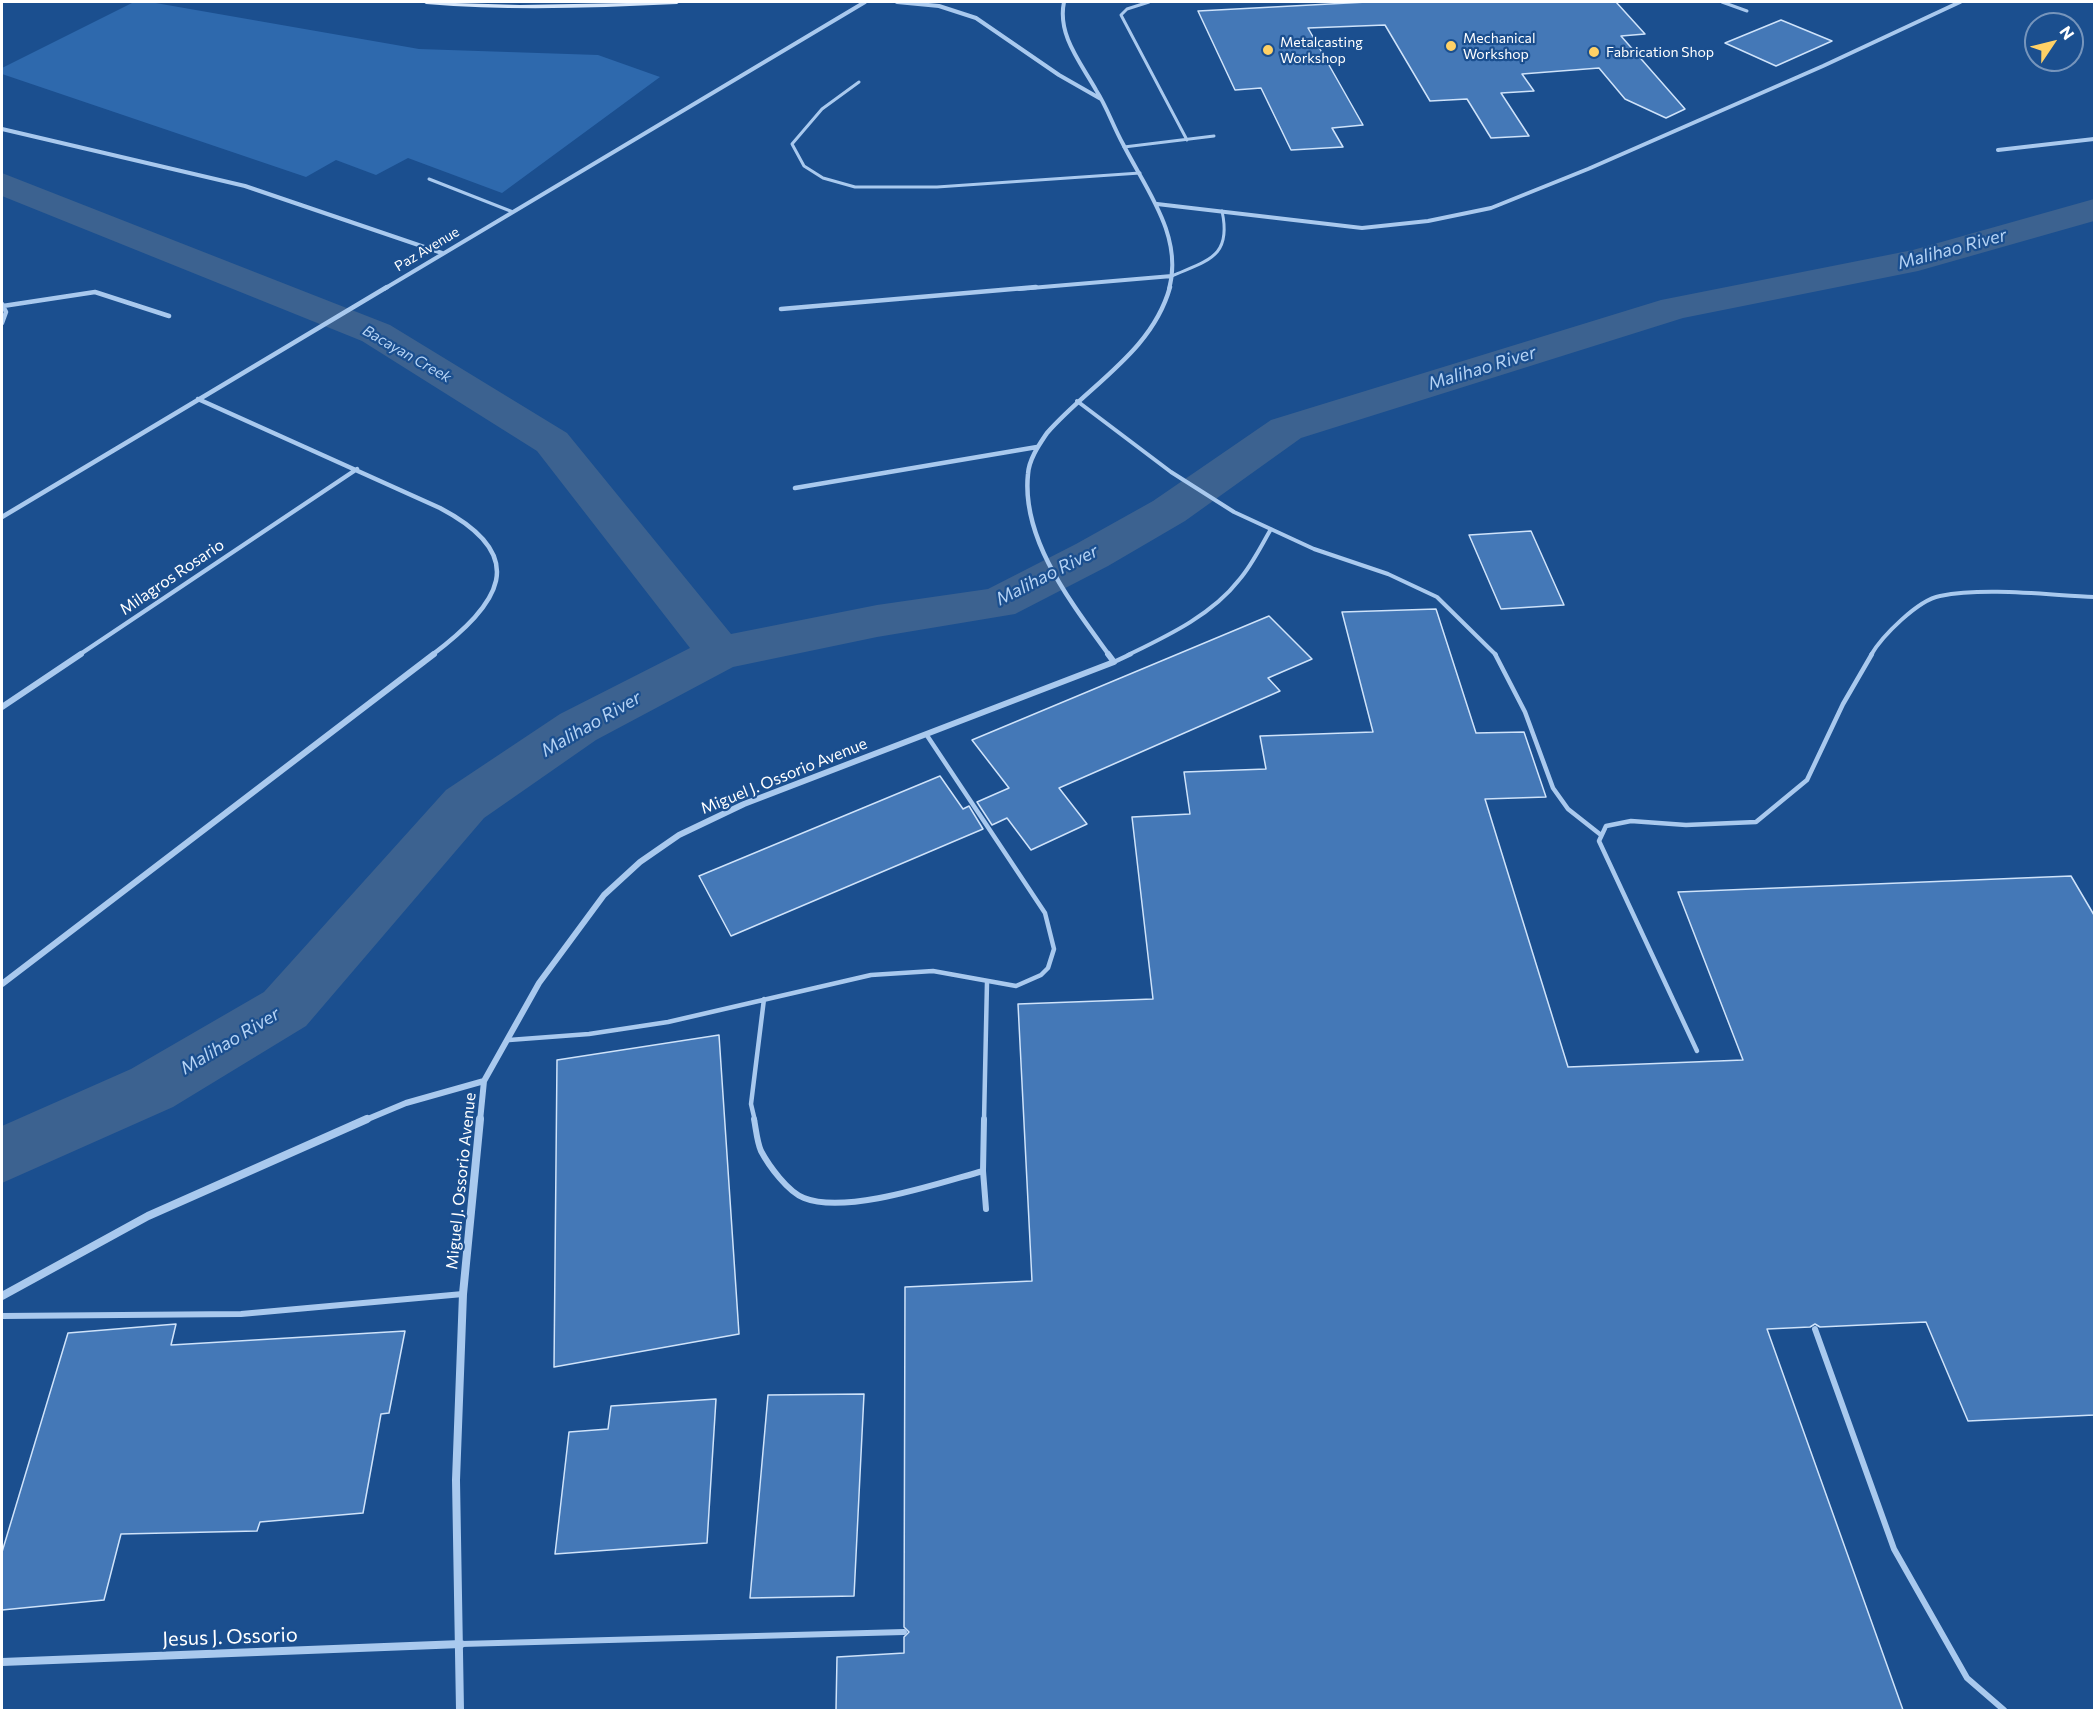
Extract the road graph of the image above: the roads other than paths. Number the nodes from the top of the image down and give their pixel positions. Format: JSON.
{"nodes":[{"id":1,"x":426,"y":2,"type":"edge"},
{"id":2,"x":677,"y":2,"type":"edge"},
{"id":3,"x":865,"y":2,"type":"edge"},
{"id":4,"x":897,"y":2,"type":"edge"},
{"id":5,"x":1064,"y":2,"type":"edge"},
{"id":6,"x":1149,"y":2,"type":"edge"},
{"id":7,"x":1722,"y":2,"type":"edge"},
{"id":8,"x":1960,"y":2,"type":"edge"},
{"id":9,"x":1747,"y":11,"type":"dead end"},
{"id":10,"x":859,"y":82,"type":"dead end"},
{"id":11,"x":1102,"y":99,"type":"junction"},
{"id":12,"x":2,"y":129,"type":"edge"},
{"id":13,"x":1214,"y":136,"type":"dead end"},
{"id":14,"x":2094,"y":139,"type":"edge"},
{"id":15,"x":1187,"y":140,"type":"junction"},
{"id":16,"x":1124,"y":147,"type":"junction"},
{"id":17,"x":1998,"y":150,"type":"dead end"},
{"id":18,"x":1140,"y":173,"type":"junction"},
{"id":19,"x":429,"y":179,"type":"dead end"},
{"id":20,"x":1157,"y":204,"type":"junction"},
{"id":21,"x":513,"y":212,"type":"junction"},
{"id":22,"x":1222,"y":212,"type":"junction"},
{"id":23,"x":442,"y":253,"type":"junction"},
{"id":24,"x":1172,"y":276,"type":"junction"},
{"id":25,"x":2,"y":305,"type":"edge"},
{"id":26,"x":781,"y":309,"type":"dead end"},
{"id":27,"x":169,"y":316,"type":"dead end"},
{"id":28,"x":2,"y":322,"type":"edge"},
{"id":29,"x":198,"y":399,"type":"junction"},
{"id":30,"x":1077,"y":401,"type":"junction"},
{"id":31,"x":1037,"y":447,"type":"junction"},
{"id":32,"x":357,"y":469,"type":"junction"},
{"id":33,"x":795,"y":488,"type":"dead end"},
{"id":34,"x":2,"y":518,"type":"edge"},
{"id":35,"x":1271,"y":530,"type":"junction"},
{"id":36,"x":2094,"y":597,"type":"edge"},
{"id":37,"x":1114,"y":662,"type":"junction"},
{"id":38,"x":2,"y":707,"type":"edge"},
{"id":39,"x":926,"y":734,"type":"junction"},
{"id":40,"x":1601,"y":835,"type":"junction"},
{"id":41,"x":987,"y":982,"type":"junction"},
{"id":42,"x":2,"y":984,"type":"edge"},
{"id":43,"x":764,"y":999,"type":"junction"},
{"id":44,"x":509,"y":1040,"type":"junction"},
{"id":45,"x":1697,"y":1051,"type":"dead end"},
{"id":46,"x":484,"y":1081,"type":"junction"},
{"id":47,"x":983,"y":1171,"type":"junction"},
{"id":48,"x":986,"y":1209,"type":"dead end"},
{"id":49,"x":463,"y":1294,"type":"junction"},
{"id":50,"x":2,"y":1296,"type":"edge"},
{"id":51,"x":2,"y":1316,"type":"edge"},
{"id":52,"x":1815,"y":1329,"type":"dead end"},
{"id":53,"x":904,"y":1632,"type":"dead end"},
{"id":54,"x":460,"y":1644,"type":"junction"},
{"id":55,"x":2,"y":1662,"type":"edge"},
{"id":56,"x":460,"y":1710,"type":"edge"},
{"id":57,"x":2004,"y":1710,"type":"edge"}],
"edges":[{"from":1,"to":2,"type":"street"},
{"from":3,"to":21,"type":"street","name":"Paz Avenue"},
{"from":4,"to":11,"type":"street"},
{"from":5,"to":11,"type":"street"},
{"from":6,"to":15,"type":"lane"},
{"from":7,"to":9,"type":"lane"},
{"from":8,"to":22,"type":"street"},
{"from":10,"to":18,"type":"lane"},
{"from":11,"to":16,"type":"street"},
{"from":12,"to":23,"type":"street"},
{"from":13,"to":15,"type":"lane"},
{"from":14,"to":17,"type":"street"},
{"from":15,"to":16,"type":"lane"},
{"from":16,"to":18,"type":"street"},
{"from":18,"to":20,"type":"street"},
{"from":19,"to":21,"type":"lane"},
{"from":20,"to":22,"type":"street"},
{"from":20,"to":24,"type":"street"},
{"from":21,"to":23,"type":"street","name":"Paz Avenue"},
{"from":22,"to":24,"type":"lane"},
{"from":23,"to":29,"type":"street","name":"Paz Avenue"},
{"from":24,"to":26,"type":"street"},
{"from":24,"to":30,"type":"street"},
{"from":25,"to":27,"type":"street"},
{"from":25,"to":28,"type":"street"},
{"from":29,"to":32,"type":"street"},
{"from":29,"to":34,"type":"street","name":"Paz Avenue"},
{"from":30,"to":31,"type":"street"},
{"from":30,"to":35,"type":"lane"},
{"from":31,"to":33,"type":"street"},
{"from":31,"to":37,"type":"street"},
{"from":32,"to":38,"type":"street","name":"Milagros Rosario"},
{"from":32,"to":42,"type":"street"},
{"from":35,"to":37,"type":"lane"},
{"from":35,"to":40,"type":"lane"},
{"from":36,"to":40,"type":"lane"},
{"from":37,"to":39,"type":"street","name":"Miguel J. Ossorio Avenue"},
{"from":39,"to":41,"type":"lane"},
{"from":39,"to":44,"type":"street","name":"Miguel J. Ossorio Avenue"},
{"from":40,"to":45,"type":"lane"},
{"from":41,"to":43,"type":"lane"},
{"from":41,"to":47,"type":"lane"},
{"from":43,"to":44,"type":"lane"},
{"from":43,"to":47,"type":"lane"},
{"from":44,"to":46,"type":"street","name":"Miguel J. Ossorio Avenue"},
{"from":46,"to":49,"type":"street","name":"Miguel J. Ossorio Avenue"},
{"from":46,"to":50,"type":"street"},
{"from":47,"to":48,"type":"lane"},
{"from":49,"to":51,"type":"lane"},
{"from":49,"to":54,"type":"street","name":"Miguel J. Ossorio Avenue"},
{"from":52,"to":57,"type":"lane"},
{"from":53,"to":54,"type":"lane"},
{"from":54,"to":55,"type":"street","name":"Jesus J. Ossorio"},
{"from":54,"to":56,"type":"street","name":"Miguel J. Ossorio Avenue"}]}
